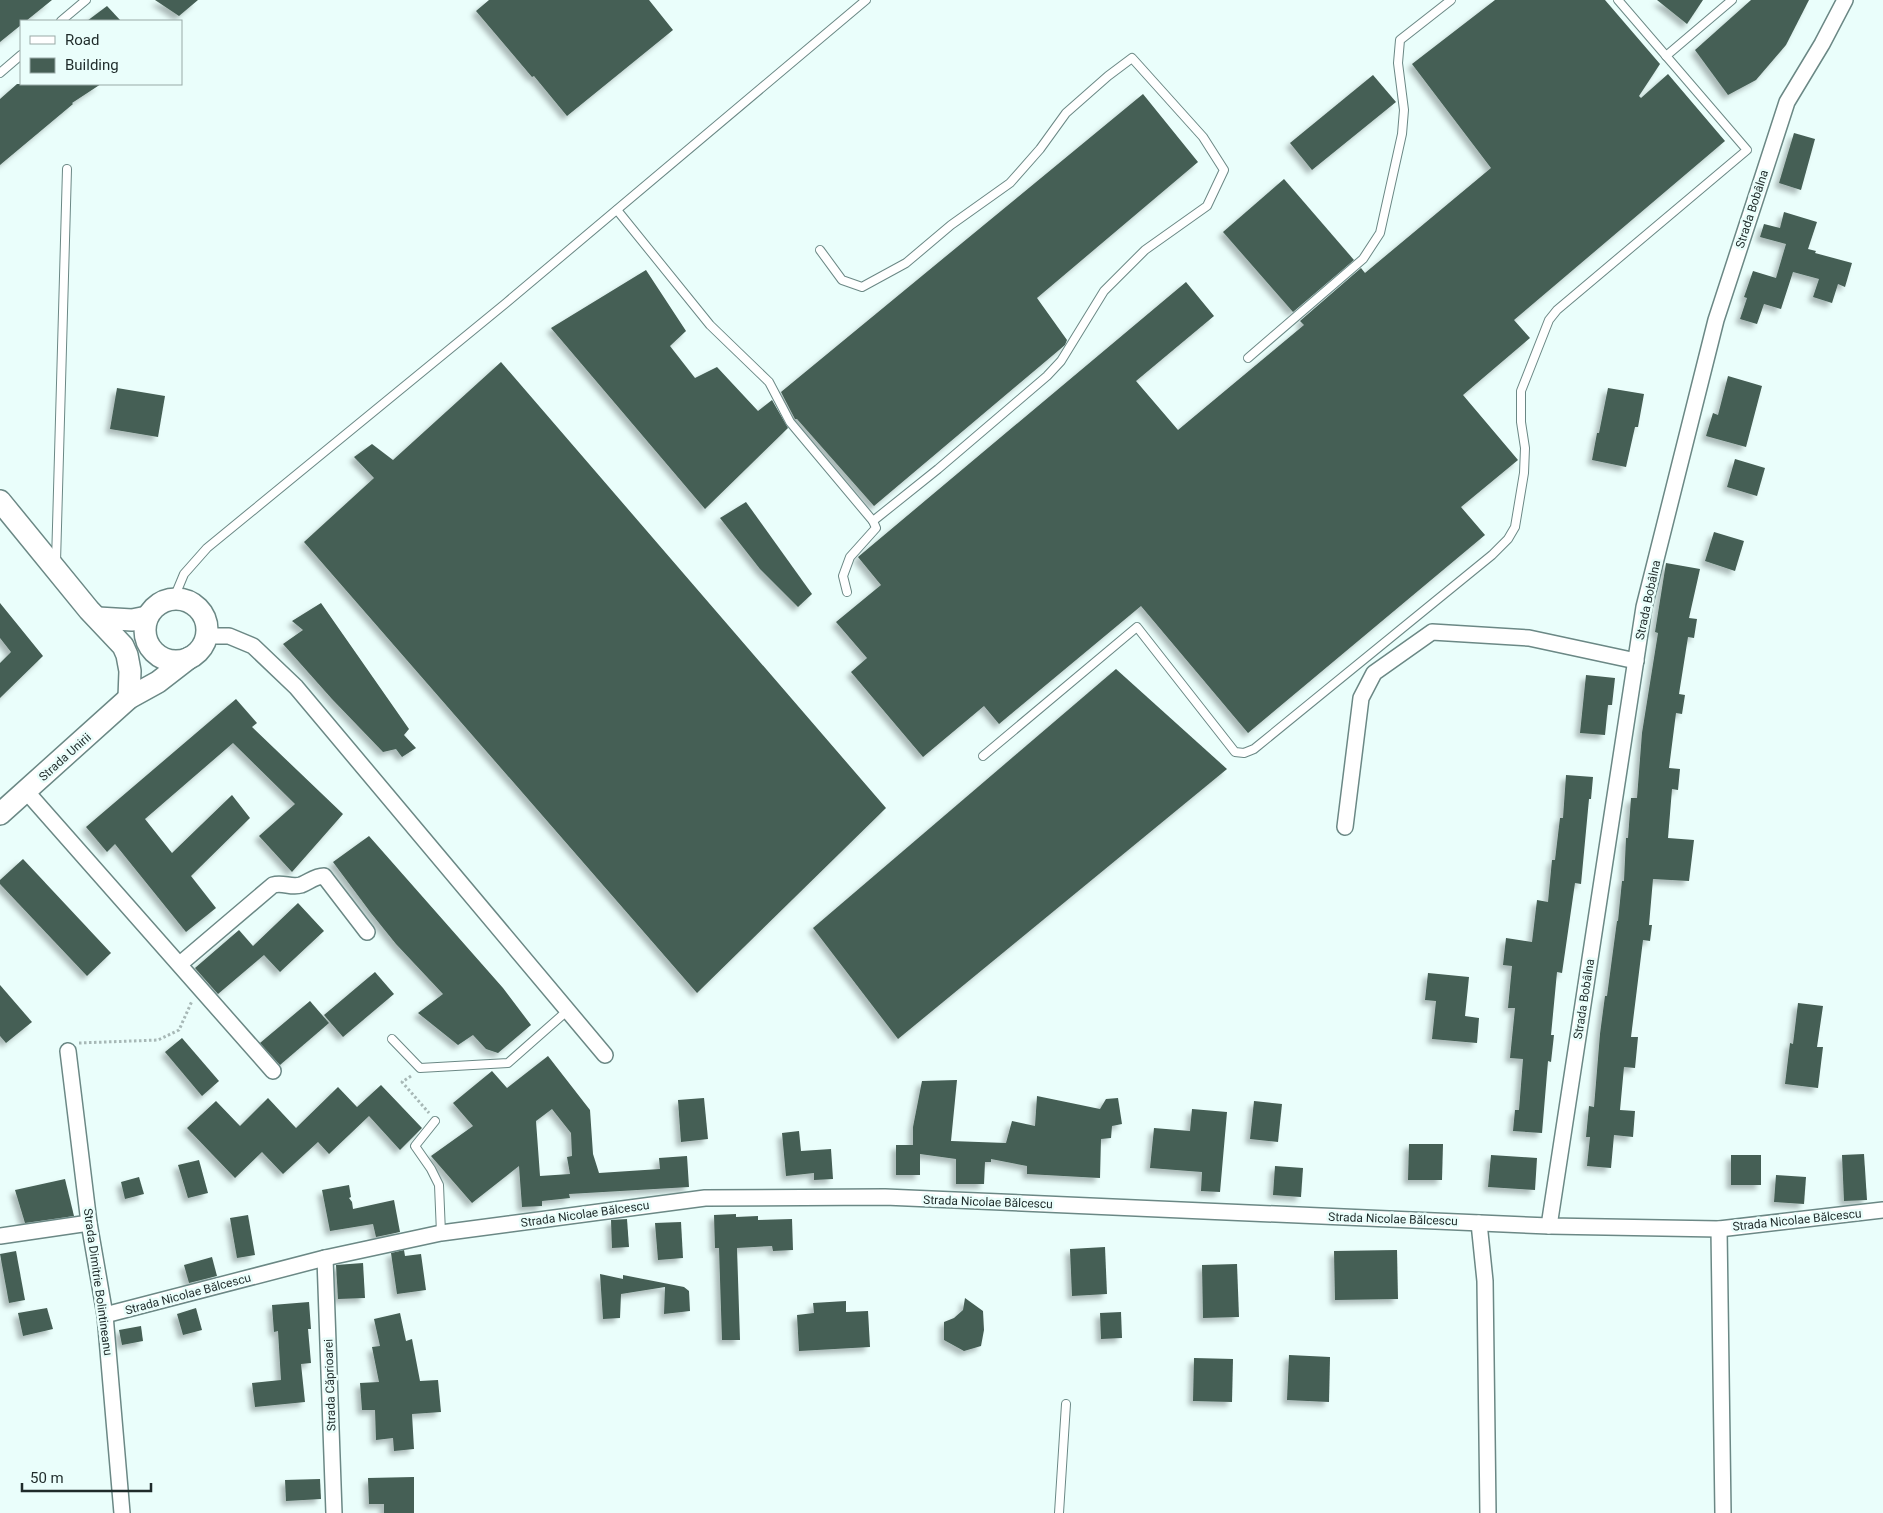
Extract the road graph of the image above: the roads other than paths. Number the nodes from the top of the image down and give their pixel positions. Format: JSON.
{"nodes":[{"id":1,"x":86,"y":0,"type":"edge"},
{"id":2,"x":866,"y":0,"type":"edge"},
{"id":3,"x":1451,"y":0,"type":"edge"},
{"id":4,"x":1618,"y":0,"type":"edge"},
{"id":5,"x":1732,"y":0,"type":"edge"},
{"id":6,"x":1845,"y":0,"type":"edge"},
{"id":7,"x":62,"y":20,"type":"edge"},
{"id":8,"x":20,"y":56,"type":"edge"},
{"id":9,"x":1666,"y":56,"type":"junction"},
{"id":10,"x":0,"y":73,"type":"edge"},
{"id":11,"x":68,"y":169,"type":"dead end"},
{"id":12,"x":617,"y":210,"type":"junction"},
{"id":13,"x":820,"y":250,"type":"dead end"},
{"id":14,"x":1248,"y":358,"type":"dead end"},
{"id":15,"x":0,"y":501,"type":"edge"},
{"id":16,"x":874,"y":521,"type":"junction"},
{"id":17,"x":56,"y":570,"type":"junction"},
{"id":18,"x":847,"y":592,"type":"dead end"},
{"id":19,"x":174,"y":598,"type":"junction"},
{"id":20,"x":98,"y":618,"type":"junction"},
{"id":21,"x":147,"y":632,"type":"junction"},
{"id":22,"x":206,"y":636,"type":"junction"},
{"id":23,"x":116,"y":637,"type":"junction"},
{"id":24,"x":189,"y":658,"type":"junction"},
{"id":25,"x":1636,"y":661,"type":"junction"},
{"id":26,"x":129,"y":698,"type":"junction"},
{"id":27,"x":983,"y":756,"type":"dead end"},
{"id":28,"x":26,"y":791,"type":"junction"},
{"id":29,"x":3,"y":806,"type":"edge"},
{"id":30,"x":1345,"y":827,"type":"dead end"},
{"id":31,"x":367,"y":932,"type":"dead end"},
{"id":32,"x":180,"y":964,"type":"junction"},
{"id":33,"x":567,"y":1010,"type":"junction"},
{"id":34,"x":392,"y":1039,"type":"dead end"},
{"id":35,"x":68,"y":1051,"type":"road end"},
{"id":36,"x":605,"y":1055,"type":"dead end"},
{"id":37,"x":273,"y":1071,"type":"dead end"},
{"id":38,"x":435,"y":1121,"type":"road end"},
{"id":39,"x":1883,"y":1210,"type":"edge"},
{"id":40,"x":89,"y":1223,"type":"junction"},
{"id":41,"x":1479,"y":1223,"type":"junction"},
{"id":42,"x":1549,"y":1226,"type":"junction"},
{"id":43,"x":1720,"y":1229,"type":"junction"},
{"id":44,"x":441,"y":1233,"type":"junction"},
{"id":45,"x":0,"y":1236,"type":"edge"},
{"id":46,"x":325,"y":1258,"type":"junction"},
{"id":47,"x":105,"y":1315,"type":"junction"},
{"id":48,"x":1066,"y":1404,"type":"dead end"},
{"id":49,"x":122,"y":1513,"type":"edge"},
{"id":50,"x":334,"y":1513,"type":"edge"},
{"id":51,"x":1059,"y":1513,"type":"edge"},
{"id":52,"x":1488,"y":1513,"type":"edge"},
{"id":53,"x":1723,"y":1513,"type":"edge"}],
"edges":[{"from":1,"to":7,"type":"lane"},
{"from":2,"to":12,"type":"lane"},
{"from":3,"to":14,"type":"lane"},
{"from":4,"to":9,"type":"lane"},
{"from":5,"to":9,"type":"lane"},
{"from":6,"to":25,"type":"street","name":"Strada Bobâlna"},
{"from":8,"to":10,"type":"lane"},
{"from":9,"to":27,"type":"lane"},
{"from":11,"to":17,"type":"lane"},
{"from":12,"to":16,"type":"lane"},
{"from":12,"to":19,"type":"lane"},
{"from":13,"to":16,"type":"lane"},
{"from":15,"to":17,"type":"main road"},
{"from":16,"to":18,"type":"lane"},
{"from":17,"to":20,"type":"main road"},
{"from":19,"to":21,"type":"main road"},
{"from":19,"to":22,"type":"main road"},
{"from":20,"to":21,"type":"main road"},
{"from":20,"to":23,"type":"main road"},
{"from":21,"to":23,"type":"main road"},
{"from":21,"to":24,"type":"main road"},
{"from":21,"to":26,"type":"main road","name":"Strada Unirii"},
{"from":22,"to":24,"type":"main road"},
{"from":22,"to":33,"type":"street"},
{"from":23,"to":26,"type":"main road"},
{"from":24,"to":26,"type":"main road","name":"Strada Unirii"},
{"from":25,"to":30,"type":"street"},
{"from":25,"to":42,"type":"street","name":"Strada Bobâlna"},
{"from":26,"to":28,"type":"main road","name":"Strada Unirii"},
{"from":28,"to":29,"type":"main road","name":"Strada Unirii"},
{"from":28,"to":32,"type":"street"},
{"from":31,"to":32,"type":"street"},
{"from":32,"to":37,"type":"street"},
{"from":33,"to":34,"type":"lane"},
{"from":33,"to":36,"type":"street"},
{"from":35,"to":40,"type":"street","name":"Strada Dimitrie Bolintineanu"},
{"from":38,"to":44,"type":"lane"},
{"from":39,"to":43,"type":"street","name":"Strada Nicolae Bălcescu"},
{"from":40,"to":45,"type":"street"},
{"from":40,"to":47,"type":"street","name":"Strada Dimitrie Bolintineanu"},
{"from":41,"to":42,"type":"street","name":"Strada Nicolae Bălcescu"},
{"from":41,"to":44,"type":"street","name":"Strada Nicolae Bălcescu"},
{"from":41,"to":52,"type":"street"},
{"from":42,"to":43,"type":"street","name":"Strada Nicolae Bălcescu"},
{"from":43,"to":53,"type":"street"},
{"from":44,"to":46,"type":"street","name":"Strada Nicolae Bălcescu"},
{"from":46,"to":47,"type":"street","name":"Strada Nicolae Bălcescu"},
{"from":46,"to":50,"type":"street","name":"Strada Căprioarei"},
{"from":47,"to":49,"type":"street","name":"Strada Dimitrie Bolintineanu"},
{"from":48,"to":51,"type":"lane"}]}
